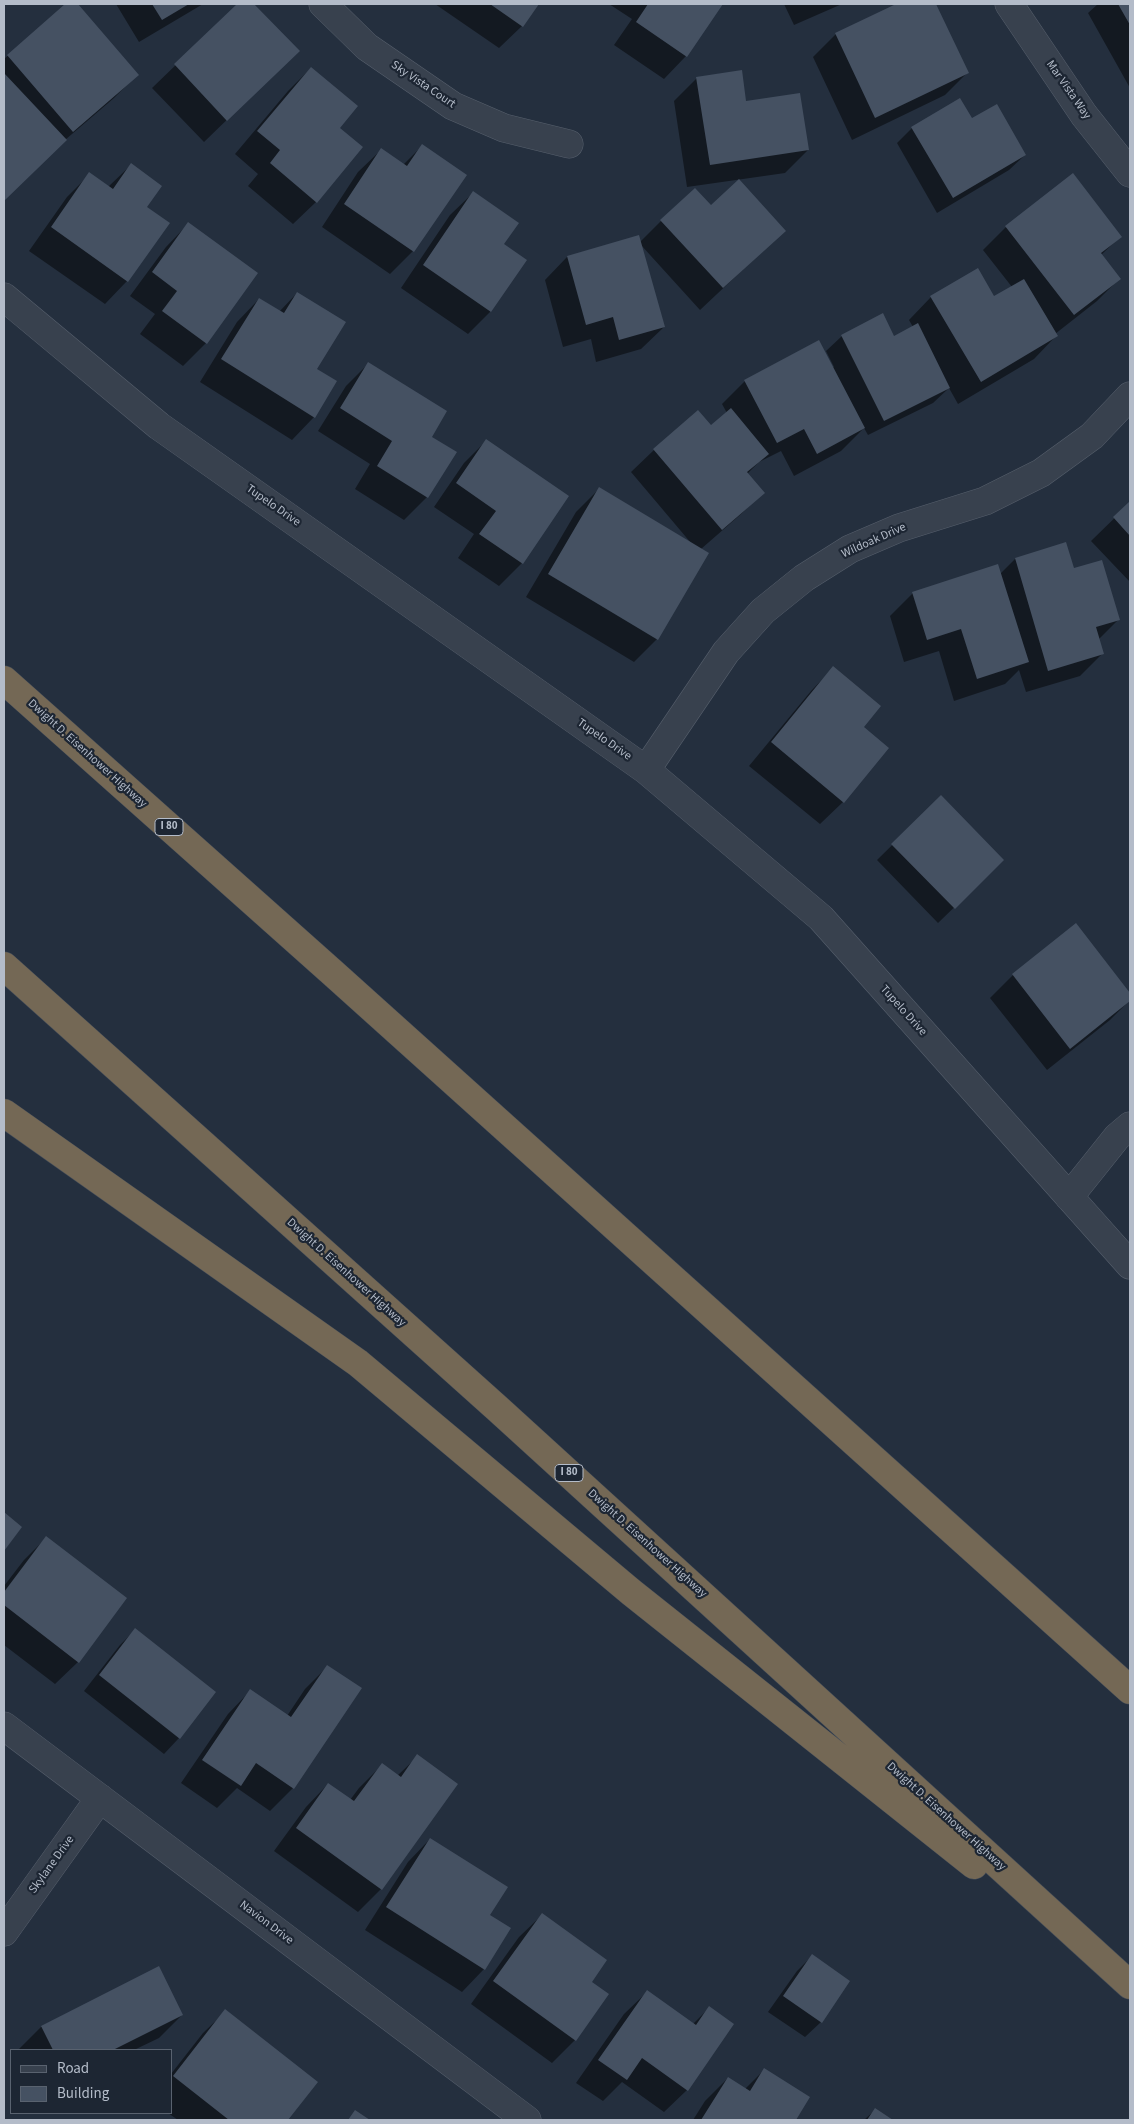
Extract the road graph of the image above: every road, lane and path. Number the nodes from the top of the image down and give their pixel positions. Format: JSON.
{"nodes":[{"id":1,"x":323,"y":4,"type":"edge"},
{"id":2,"x":1010,"y":4,"type":"edge"},
{"id":3,"x":569,"y":144,"type":"dead end"},
{"id":4,"x":1130,"y":174,"type":"edge"},
{"id":5,"x":4,"y":297,"type":"edge"},
{"id":6,"x":1130,"y":396,"type":"edge"},
{"id":7,"x":4,"y":680,"type":"edge"},
{"id":8,"x":646,"y":770,"type":"junction"},
{"id":9,"x":4,"y":966,"type":"edge"},
{"id":10,"x":4,"y":1112,"type":"edge"},
{"id":11,"x":1130,"y":1126,"type":"edge"},
{"id":12,"x":1069,"y":1196,"type":"junction"},
{"id":13,"x":1130,"y":1265,"type":"edge"},
{"id":14,"x":1130,"y":1690,"type":"edge"},
{"id":15,"x":4,"y":1726,"type":"edge"},
{"id":16,"x":100,"y":1798,"type":"junction"},
{"id":17,"x":4,"y":1932,"type":"edge"},
{"id":18,"x":1130,"y":1985,"type":"edge"},
{"id":19,"x":1130,"y":1990,"type":"edge"},
{"id":20,"x":527,"y":2120,"type":"edge"}],
"edges":[{"from":1,"to":3,"type":"street","name":"Sky Vista Court"},
{"from":2,"to":4,"type":"street","name":"Mar Vista Way"},
{"from":5,"to":8,"type":"street","name":"Tupelo Drive"},
{"from":6,"to":8,"type":"street","name":"Wildoak Drive"},
{"from":7,"to":14,"type":"highway","name":"Dwight D. Eisenhower Highway","number":"I 80"},
{"from":8,"to":12,"type":"street","name":"Tupelo Drive"},
{"from":9,"to":18,"type":"highway","name":"Dwight D. Eisenhower Highway","number":"I 80"},
{"from":10,"to":19,"type":"highway"},
{"from":11,"to":12,"type":"street"},
{"from":12,"to":13,"type":"street","name":"Tupelo Drive"},
{"from":15,"to":16,"type":"street","name":"Navion Drive"},
{"from":16,"to":17,"type":"street","name":"Skylane Drive"},
{"from":16,"to":20,"type":"street","name":"Navion Drive"}]}
